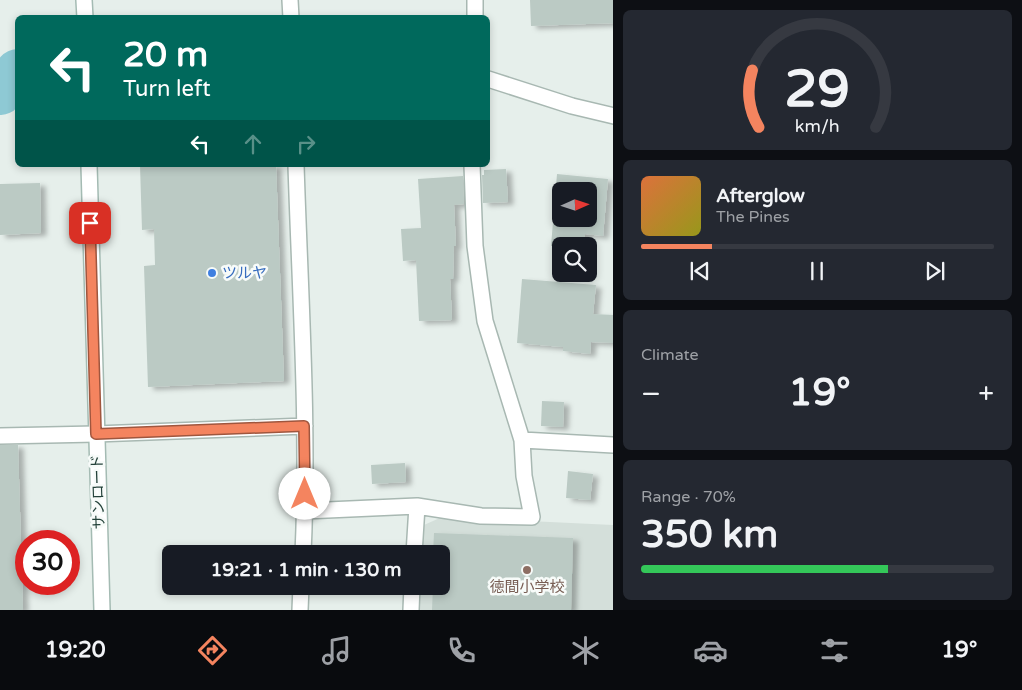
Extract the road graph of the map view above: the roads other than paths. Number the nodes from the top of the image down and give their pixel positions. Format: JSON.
{"nodes":[{"id":1,"x":84,"y":0,"type":"edge"},
{"id":2,"x":290,"y":0,"type":"edge"},
{"id":3,"x":475,"y":0,"type":"edge"},
{"id":4,"x":85,"y":15,"type":"edge"},
{"id":5,"x":291,"y":15,"type":"edge"},
{"id":6,"x":474,"y":15,"type":"edge"},
{"id":7,"x":490,"y":80,"type":"edge"},
{"id":8,"x":613,"y":116,"type":"edge"},
{"id":9,"x":89,"y":167,"type":"edge"},
{"id":10,"x":296,"y":167,"type":"edge"},
{"id":11,"x":472,"y":167,"type":"edge"},
{"id":12,"x":304,"y":426,"type":"junction"},
{"id":13,"x":96,"y":434,"type":"junction"},
{"id":14,"x":0,"y":436,"type":"edge"},
{"id":15,"x":522,"y":440,"type":"junction"},
{"id":16,"x":613,"y":445,"type":"edge"},
{"id":17,"x":417,"y":506,"type":"junction"},
{"id":18,"x":305,"y":511,"type":"junction"},
{"id":19,"x":303,"y":545,"type":"edge"},
{"id":20,"x":415,"y":545,"type":"edge"},
{"id":21,"x":301,"y":595,"type":"edge"},
{"id":22,"x":412,"y":595,"type":"edge"},
{"id":23,"x":102,"y":610,"type":"edge"},
{"id":24,"x":300,"y":610,"type":"edge"},
{"id":25,"x":411,"y":610,"type":"edge"}],
"edges":[{"from":1,"to":4,"type":"street"},
{"from":2,"to":5,"type":"street"},
{"from":3,"to":6,"type":"street"},
{"from":7,"to":8,"type":"street"},
{"from":9,"to":13,"type":"street","name":"サンロード"},
{"from":10,"to":12,"type":"street"},
{"from":11,"to":15,"type":"street"},
{"from":12,"to":13,"type":"street"},
{"from":12,"to":18,"type":"street"},
{"from":13,"to":14,"type":"street"},
{"from":13,"to":23,"type":"street","name":"サンロード"},
{"from":15,"to":16,"type":"street"},
{"from":15,"to":17,"type":"street"},
{"from":17,"to":18,"type":"street"},
{"from":17,"to":20,"type":"street"},
{"from":18,"to":19,"type":"street"},
{"from":21,"to":24,"type":"street"},
{"from":22,"to":25,"type":"street"}]}
